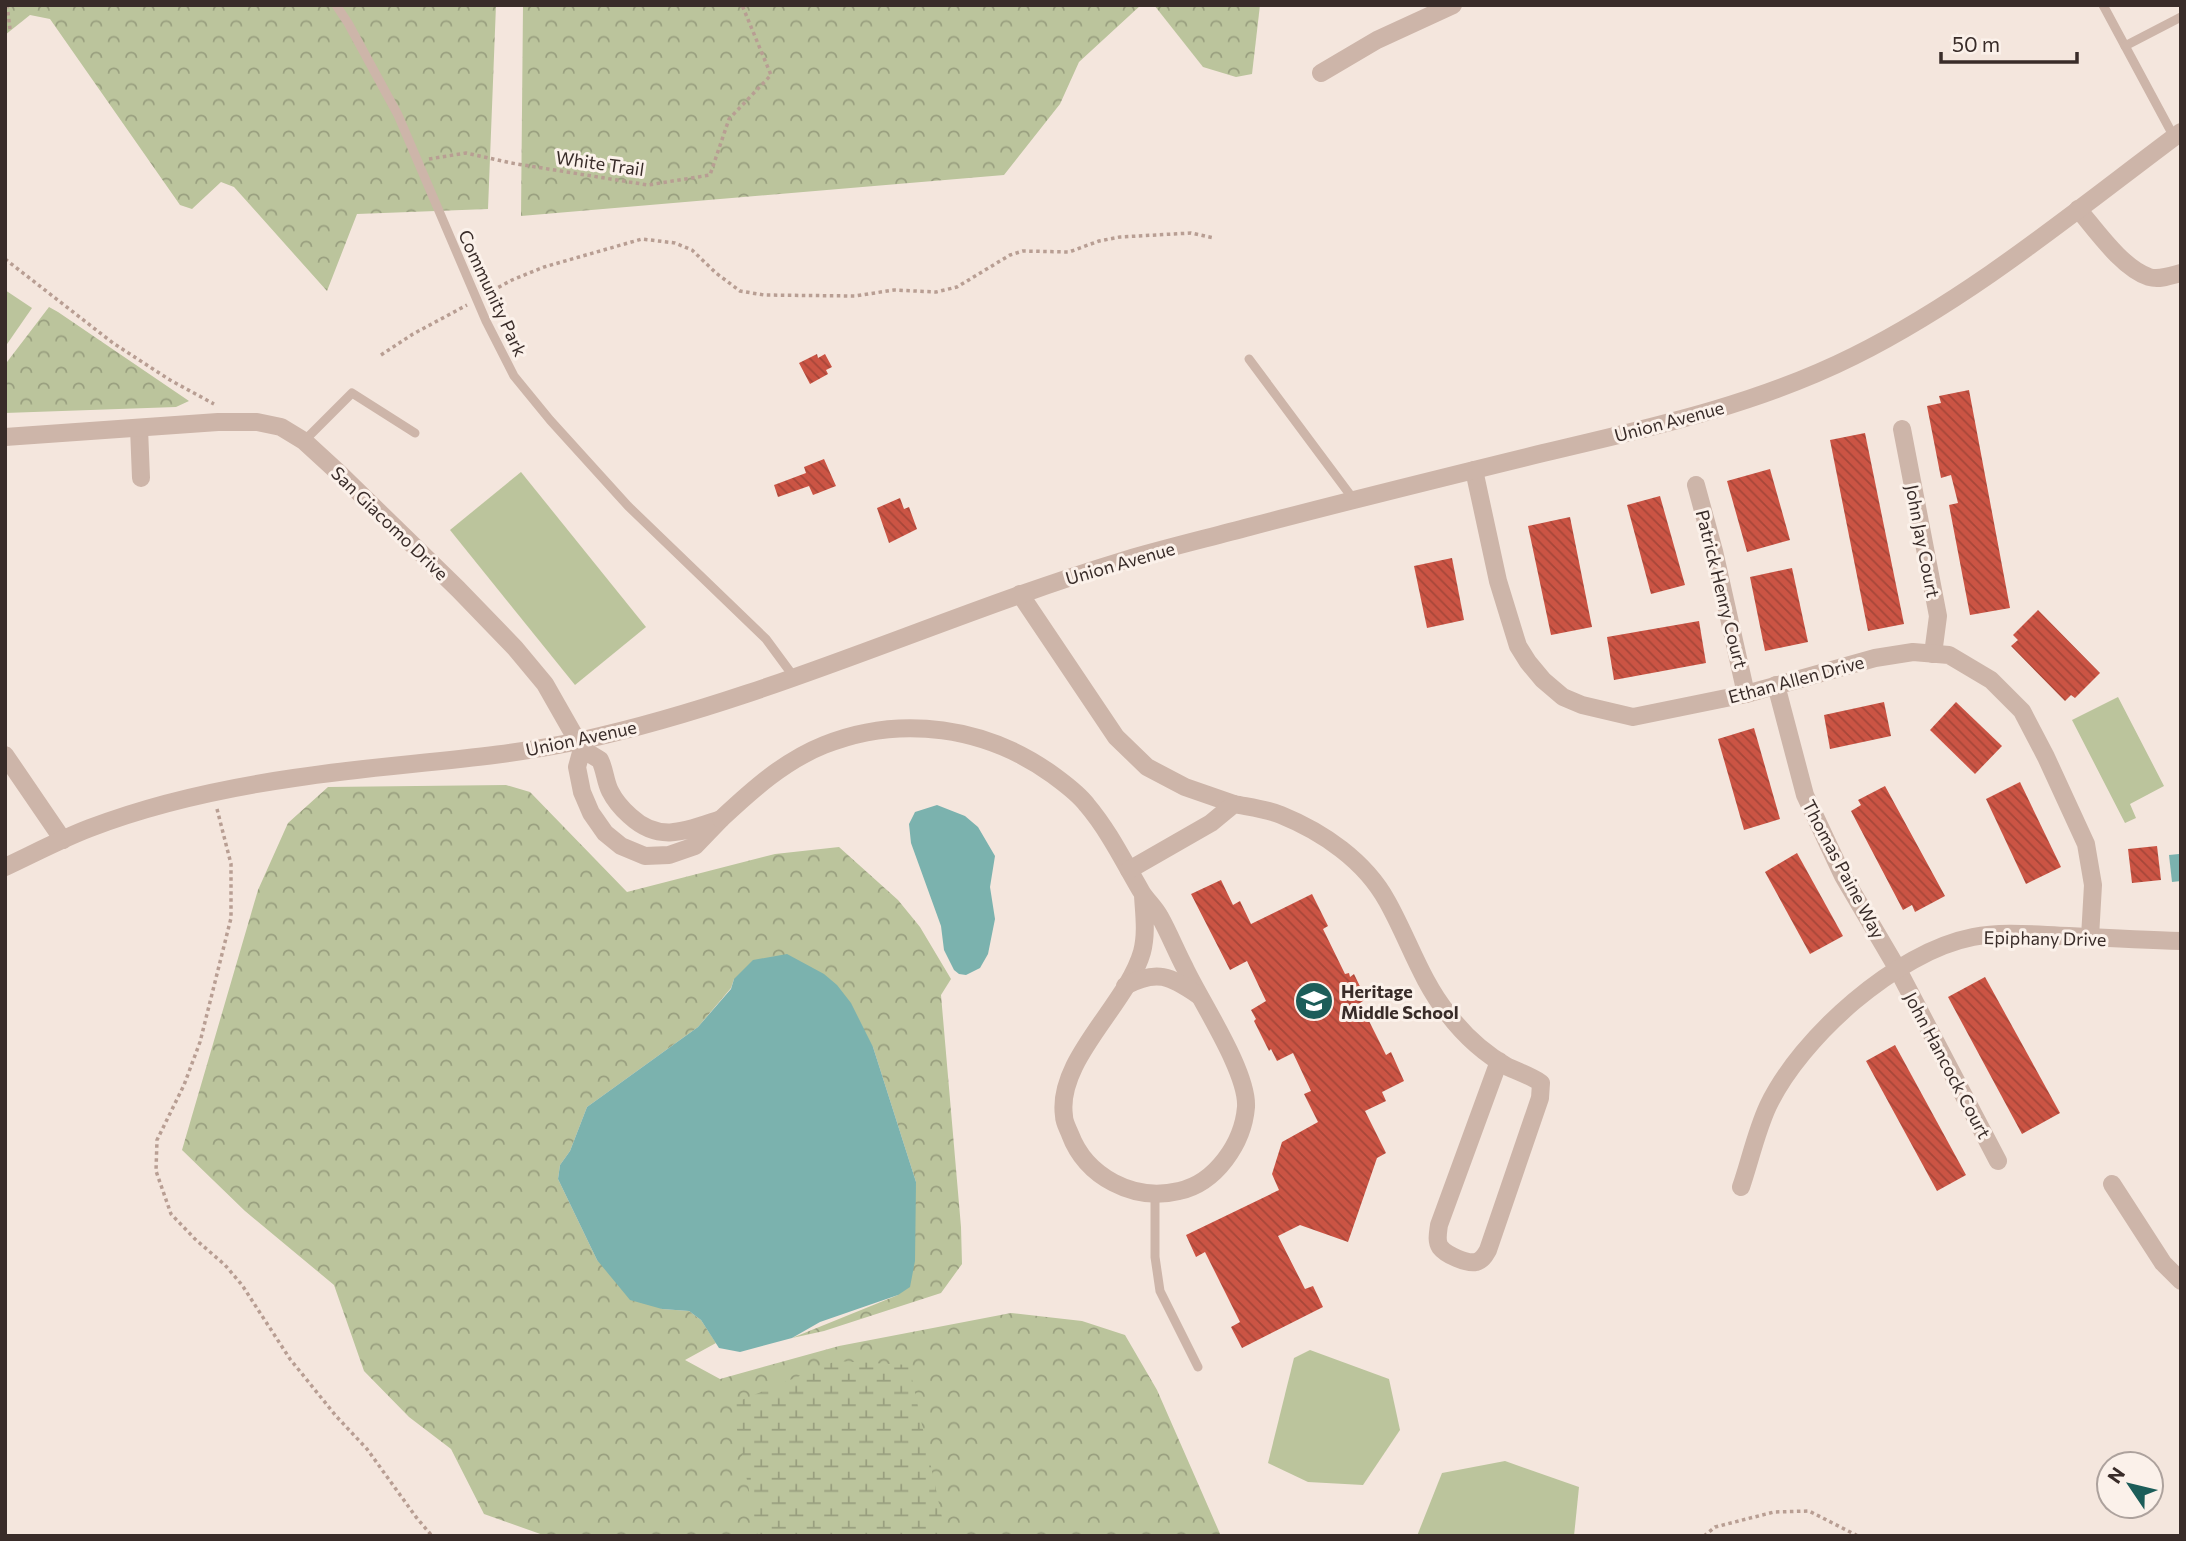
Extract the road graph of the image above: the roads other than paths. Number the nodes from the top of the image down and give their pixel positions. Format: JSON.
{"nodes":[{"id":1,"x":336,"y":5,"type":"edge"},
{"id":2,"x":1453,"y":5,"type":"edge"},
{"id":3,"x":2103,"y":5,"type":"edge"},
{"id":4,"x":2181,"y":17,"type":"edge"},
{"id":5,"x":2125,"y":46,"type":"junction"},
{"id":6,"x":1321,"y":73,"type":"dead end"},
{"id":7,"x":2177,"y":134,"type":"edge"},
{"id":8,"x":2078,"y":209,"type":"junction"},
{"id":9,"x":2181,"y":273,"type":"edge"},
{"id":10,"x":1249,"y":359,"type":"dead end"},
{"id":11,"x":139,"y":428,"type":"junction"},
{"id":12,"x":1902,"y":429,"type":"dead end"},
{"id":13,"x":415,"y":433,"type":"dead end"},
{"id":14,"x":5,"y":437,"type":"edge"},
{"id":15,"x":304,"y":441,"type":"junction"},
{"id":16,"x":1474,"y":470,"type":"junction"},
{"id":17,"x":141,"y":478,"type":"dead end"},
{"id":18,"x":1696,"y":485,"type":"dead end"},
{"id":19,"x":1354,"y":499,"type":"junction"},
{"id":20,"x":1020,"y":594,"type":"junction"},
{"id":21,"x":1933,"y":654,"type":"junction"},
{"id":22,"x":794,"y":677,"type":"junction"},
{"id":23,"x":1776,"y":685,"type":"junction"},
{"id":24,"x":1746,"y":694,"type":"junction"},
{"id":25,"x":580,"y":745,"type":"junction"},
{"id":26,"x":5,"y":755,"type":"edge"},
{"id":27,"x":1234,"y":804,"type":"junction"},
{"id":28,"x":721,"y":819,"type":"junction"},
{"id":29,"x":64,"y":840,"type":"junction"},
{"id":30,"x":5,"y":867,"type":"edge"},
{"id":31,"x":1129,"y":870,"type":"junction"},
{"id":32,"x":1143,"y":895,"type":"junction"},
{"id":33,"x":2090,"y":937,"type":"junction"},
{"id":34,"x":2181,"y":941,"type":"edge"},
{"id":35,"x":1897,"y":968,"type":"junction"},
{"id":36,"x":1125,"y":986,"type":"junction"},
{"id":37,"x":1198,"y":995,"type":"junction"},
{"id":38,"x":1499,"y":1061,"type":"junction"},
{"id":39,"x":1998,"y":1161,"type":"dead end"},
{"id":40,"x":2112,"y":1184,"type":"dead end"},
{"id":41,"x":1741,"y":1188,"type":"dead end"},
{"id":42,"x":1155,"y":1193,"type":"junction"},
{"id":43,"x":2181,"y":1281,"type":"edge"},
{"id":44,"x":1198,"y":1367,"type":"dead end"}],
"edges":[{"from":1,"to":22,"type":"lane","name":"Community Park"},
{"from":2,"to":6,"type":"street"},
{"from":3,"to":5,"type":"lane"},
{"from":4,"to":5,"type":"lane"},
{"from":5,"to":7,"type":"lane"},
{"from":7,"to":8,"type":"street","name":"Union Avenue"},
{"from":8,"to":9,"type":"street"},
{"from":8,"to":16,"type":"street","name":"Union Avenue"},
{"from":10,"to":19,"type":"lane"},
{"from":11,"to":14,"type":"street","name":"San Giacomo Drive"},
{"from":11,"to":15,"type":"street","name":"San Giacomo Drive"},
{"from":11,"to":17,"type":"street"},
{"from":12,"to":21,"type":"street","name":"John Jay Court"},
{"from":13,"to":15,"type":"lane"},
{"from":15,"to":25,"type":"street","name":"San Giacomo Drive"},
{"from":16,"to":19,"type":"street","name":"Union Avenue"},
{"from":16,"to":24,"type":"street","name":"Ethan Allen Drive"},
{"from":18,"to":24,"type":"street","name":"Patrick Henry Court"},
{"from":19,"to":20,"type":"street","name":"Union Avenue"},
{"from":20,"to":22,"type":"street","name":"Union Avenue"},
{"from":20,"to":27,"type":"street"},
{"from":21,"to":23,"type":"street","name":"Ethan Allen Drive"},
{"from":21,"to":33,"type":"street","name":"Ethan Allen Drive"},
{"from":22,"to":25,"type":"street","name":"Union Avenue"},
{"from":23,"to":24,"type":"street","name":"Ethan Allen Drive"},
{"from":23,"to":35,"type":"street","name":"Thomas Paine Way"},
{"from":25,"to":28,"type":"street","name":"San Giacomo Drive"},
{"from":25,"to":28,"type":"street"},
{"from":25,"to":29,"type":"street","name":"Union Avenue"},
{"from":26,"to":29,"type":"street"},
{"from":27,"to":31,"type":"street"},
{"from":27,"to":38,"type":"street"},
{"from":28,"to":31,"type":"street"},
{"from":29,"to":30,"type":"street","name":"Union Avenue"},
{"from":31,"to":32,"type":"street"},
{"from":32,"to":36,"type":"street"},
{"from":32,"to":37,"type":"street"},
{"from":33,"to":34,"type":"street","name":"Epiphany Drive"},
{"from":33,"to":35,"type":"street","name":"Epiphany Drive"},
{"from":35,"to":39,"type":"street","name":"John Hancock Court"},
{"from":35,"to":41,"type":"street","name":"Epiphany Drive"},
{"from":36,"to":37,"type":"street"},
{"from":36,"to":42,"type":"street"},
{"from":37,"to":42,"type":"street"},
{"from":38,"to":38,"type":"street"},
{"from":40,"to":43,"type":"street"},
{"from":42,"to":44,"type":"lane"}]}
